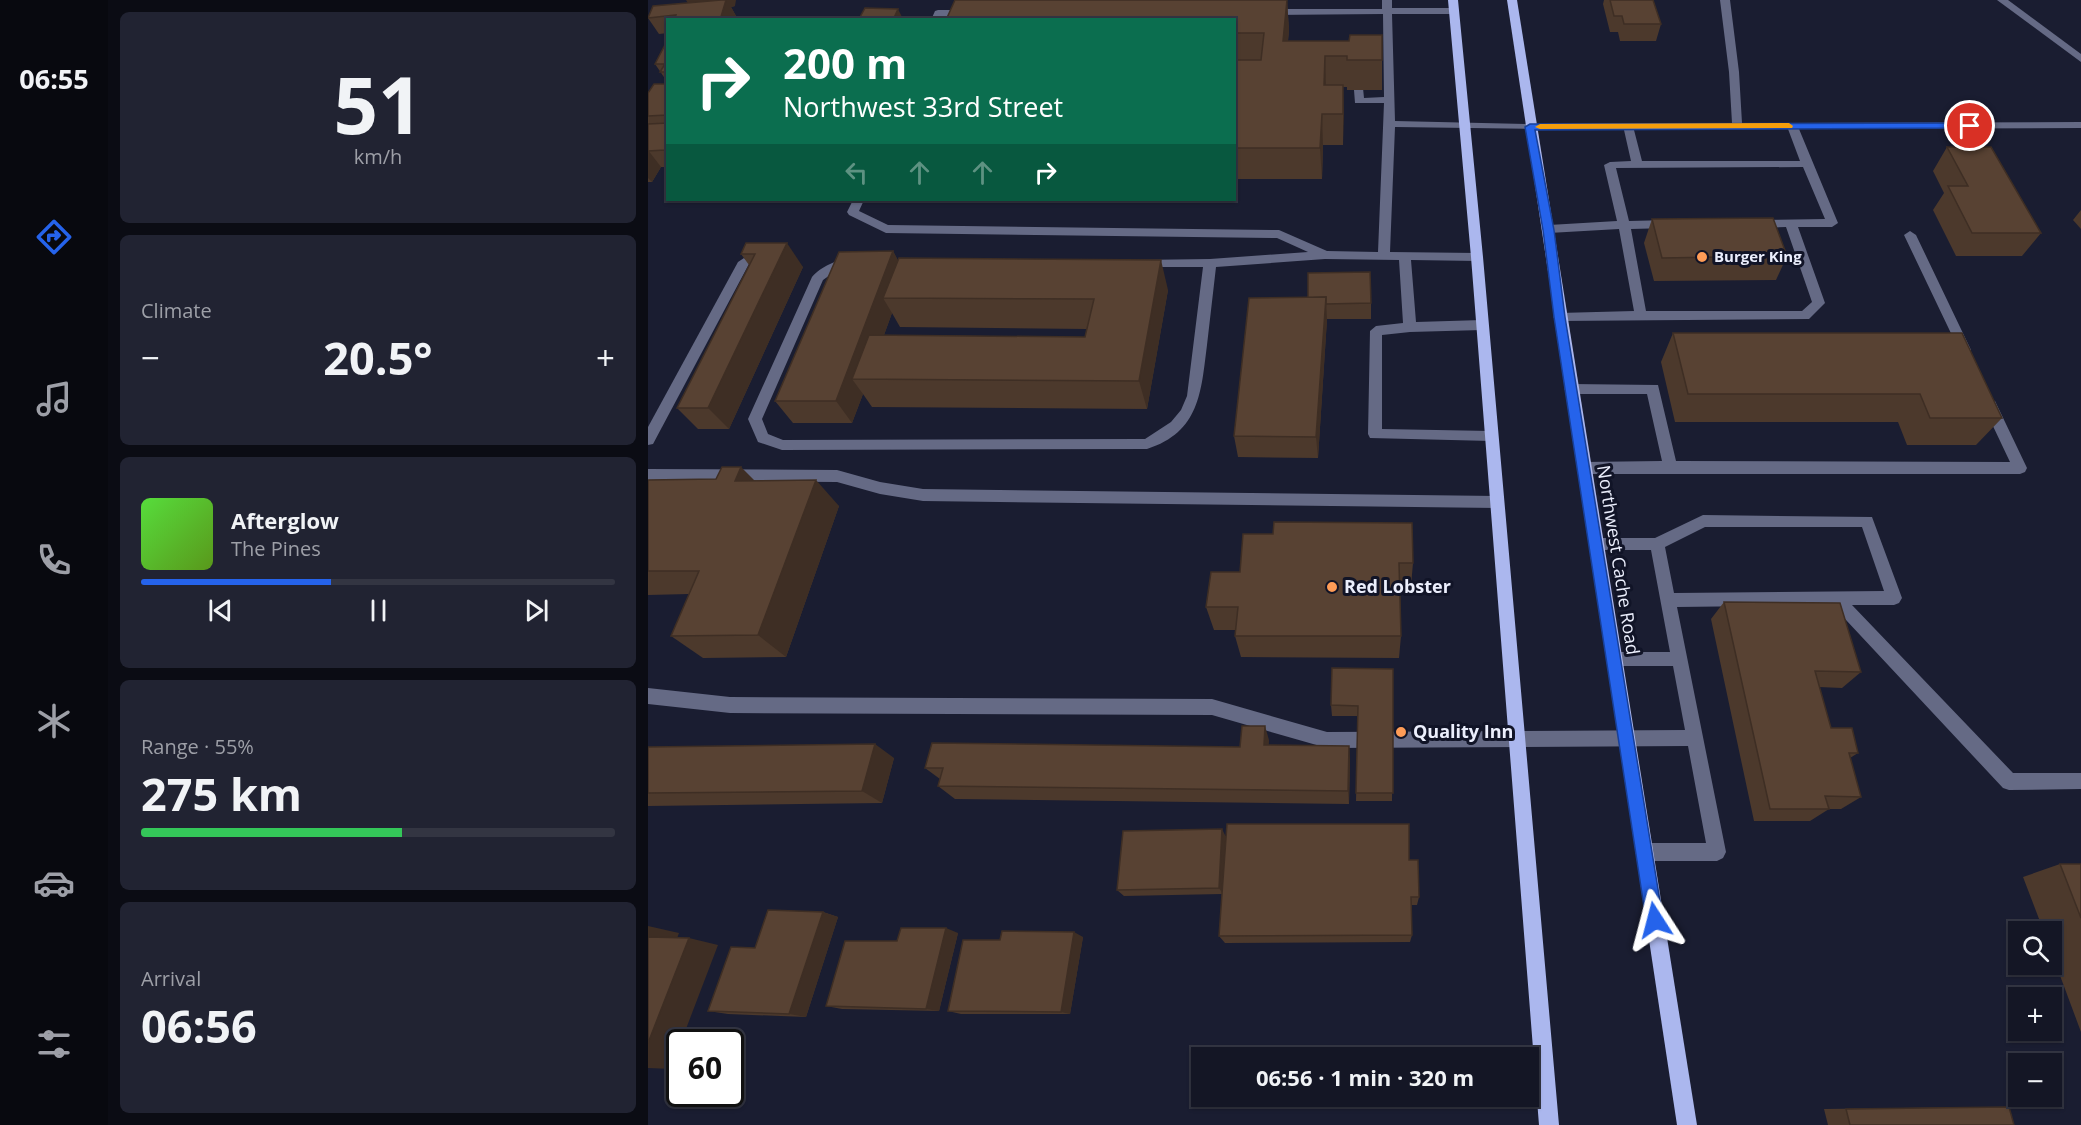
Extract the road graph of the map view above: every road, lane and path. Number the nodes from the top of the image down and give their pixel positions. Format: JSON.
{"nodes":[{"id":1,"x":1512,"y":0,"type":"edge"},
{"id":2,"x":1725,"y":0,"type":"edge"},
{"id":3,"x":2002,"y":0,"type":"edge"},
{"id":4,"x":1453,"y":5,"type":"edge"},
{"id":5,"x":1387,"y":6,"type":"edge"},
{"id":6,"x":1258,"y":12,"type":"edge"},
{"id":7,"x":974,"y":13,"type":"edge"},
{"id":8,"x":937,"y":18,"type":"edge"},
{"id":9,"x":2081,"y":59,"type":"edge"},
{"id":10,"x":1359,"y":90,"type":"edge"},
{"id":11,"x":1390,"y":100,"type":"junction"},
{"id":12,"x":1390,"y":124,"type":"junction"},
{"id":13,"x":1463,"y":125,"type":"junction"},
{"id":14,"x":2081,"y":125,"type":"edge"},
{"id":15,"x":1628,"y":126,"type":"junction"},
{"id":16,"x":1737,"y":126,"type":"junction"},
{"id":17,"x":1792,"y":126,"type":"junction"},
{"id":18,"x":1530,"y":127,"type":"junction"},
{"id":19,"x":1807,"y":164,"type":"junction"},
{"id":20,"x":1637,"y":165,"type":"junction"},
{"id":21,"x":859,"y":201,"type":"edge"},
{"id":22,"x":1684,"y":224,"type":"edge"},
{"id":23,"x":1743,"y":224,"type":"edge"},
{"id":24,"x":1791,"y":224,"type":"junction"},
{"id":25,"x":1624,"y":225,"type":"junction"},
{"id":26,"x":1549,"y":230,"type":"junction"},
{"id":27,"x":1910,"y":235,"type":"dead end"},
{"id":28,"x":1325,"y":255,"type":"junction"},
{"id":29,"x":1405,"y":256,"type":"junction"},
{"id":30,"x":1384,"y":257,"type":"junction"},
{"id":31,"x":1477,"y":257,"type":"junction"},
{"id":32,"x":744,"y":262,"type":"edge"},
{"id":33,"x":861,"y":262,"type":"edge"},
{"id":34,"x":1129,"y":263,"type":"edge"},
{"id":35,"x":1210,"y":263,"type":"junction"},
{"id":36,"x":1641,"y":315,"type":"junction"},
{"id":37,"x":1559,"y":317,"type":"junction"},
{"id":38,"x":1482,"y":325,"type":"junction"},
{"id":39,"x":1410,"y":327,"type":"junction"},
{"id":40,"x":1970,"y":362,"type":"edge"},
{"id":41,"x":1571,"y":389,"type":"junction"},
{"id":42,"x":1985,"y":394,"type":"edge"},
{"id":43,"x":1491,"y":436,"type":"junction"},
{"id":44,"x":648,"y":440,"type":"edge"},
{"id":45,"x":1670,"y":467,"type":"junction"},
{"id":46,"x":1584,"y":468,"type":"junction"},
{"id":47,"x":648,"y":475,"type":"edge"},
{"id":48,"x":1497,"y":502,"type":"junction"},
{"id":49,"x":1596,"y":544,"type":"junction"},
{"id":50,"x":1657,"y":544,"type":"junction"},
{"id":51,"x":1835,"y":598,"type":"junction"},
{"id":52,"x":1668,"y":600,"type":"junction"},
{"id":53,"x":1614,"y":659,"type":"junction"},
{"id":54,"x":1679,"y":659,"type":"junction"},
{"id":55,"x":648,"y":696,"type":"edge"},
{"id":56,"x":1626,"y":737,"type":"junction"},
{"id":57,"x":1517,"y":738,"type":"junction"},
{"id":58,"x":1695,"y":738,"type":"junction"},
{"id":59,"x":2081,"y":781,"type":"edge"},
{"id":60,"x":1644,"y":852,"type":"junction"},
{"id":61,"x":1549,"y":1125,"type":"edge"},
{"id":62,"x":1687,"y":1125,"type":"edge"}],
"edges":[{"from":1,"to":18,"type":"main road","name":"Northwest Cache Road"},
{"from":2,"to":16,"type":"street"},
{"from":3,"to":9,"type":"street"},
{"from":4,"to":5,"type":"street"},
{"from":4,"to":13,"type":"main road"},
{"from":5,"to":6,"type":"street"},
{"from":5,"to":11,"type":"street"},
{"from":7,"to":8,"type":"street"},
{"from":10,"to":11,"type":"street"},
{"from":11,"to":12,"type":"street"},
{"from":12,"to":13,"type":"street"},
{"from":12,"to":30,"type":"street"},
{"from":13,"to":18,"type":"street"},
{"from":13,"to":31,"type":"main road"},
{"from":14,"to":17,"type":"street"},
{"from":15,"to":16,"type":"street"},
{"from":15,"to":18,"type":"street"},
{"from":15,"to":20,"type":"street"},
{"from":16,"to":17,"type":"street"},
{"from":17,"to":19,"type":"street"},
{"from":18,"to":26,"type":"main road","name":"Northwest Cache Road"},
{"from":19,"to":20,"type":"street"},
{"from":19,"to":24,"type":"street"},
{"from":20,"to":25,"type":"street"},
{"from":21,"to":28,"type":"street"},
{"from":22,"to":25,"type":"street"},
{"from":23,"to":24,"type":"street"},
{"from":24,"to":36,"type":"street"},
{"from":25,"to":26,"type":"street"},
{"from":25,"to":36,"type":"street"},
{"from":26,"to":37,"type":"main road","name":"Northwest Cache Road"},
{"from":27,"to":40,"type":"street"},
{"from":28,"to":30,"type":"street"},
{"from":28,"to":35,"type":"street"},
{"from":29,"to":30,"type":"street"},
{"from":29,"to":31,"type":"street"},
{"from":29,"to":39,"type":"street"},
{"from":31,"to":38,"type":"main road"},
{"from":32,"to":44,"type":"street"},
{"from":33,"to":35,"type":"street"},
{"from":34,"to":35,"type":"street"},
{"from":36,"to":37,"type":"street"},
{"from":37,"to":41,"type":"main road","name":"Northwest Cache Road"},
{"from":38,"to":39,"type":"street"},
{"from":38,"to":43,"type":"main road"},
{"from":39,"to":43,"type":"street"},
{"from":41,"to":45,"type":"street"},
{"from":41,"to":46,"type":"main road","name":"Northwest Cache Road"},
{"from":42,"to":45,"type":"street"},
{"from":43,"to":48,"type":"main road"},
{"from":45,"to":46,"type":"street"},
{"from":46,"to":49,"type":"main road","name":"Northwest Cache Road"},
{"from":47,"to":48,"type":"street"},
{"from":48,"to":57,"type":"main road"},
{"from":49,"to":50,"type":"street"},
{"from":49,"to":53,"type":"main road","name":"Northwest Cache Road"},
{"from":50,"to":51,"type":"street"},
{"from":50,"to":52,"type":"street"},
{"from":51,"to":52,"type":"street"},
{"from":51,"to":59,"type":"street"},
{"from":52,"to":54,"type":"street"},
{"from":53,"to":54,"type":"street"},
{"from":53,"to":56,"type":"main road","name":"Northwest Cache Road"},
{"from":54,"to":58,"type":"street"},
{"from":55,"to":57,"type":"street"},
{"from":56,"to":57,"type":"street"},
{"from":56,"to":58,"type":"street"},
{"from":56,"to":60,"type":"main road","name":"Northwest Cache Road"},
{"from":57,"to":61,"type":"main road"},
{"from":58,"to":60,"type":"street"},
{"from":60,"to":62,"type":"main road","name":"Northwest Cache Road"}]}
